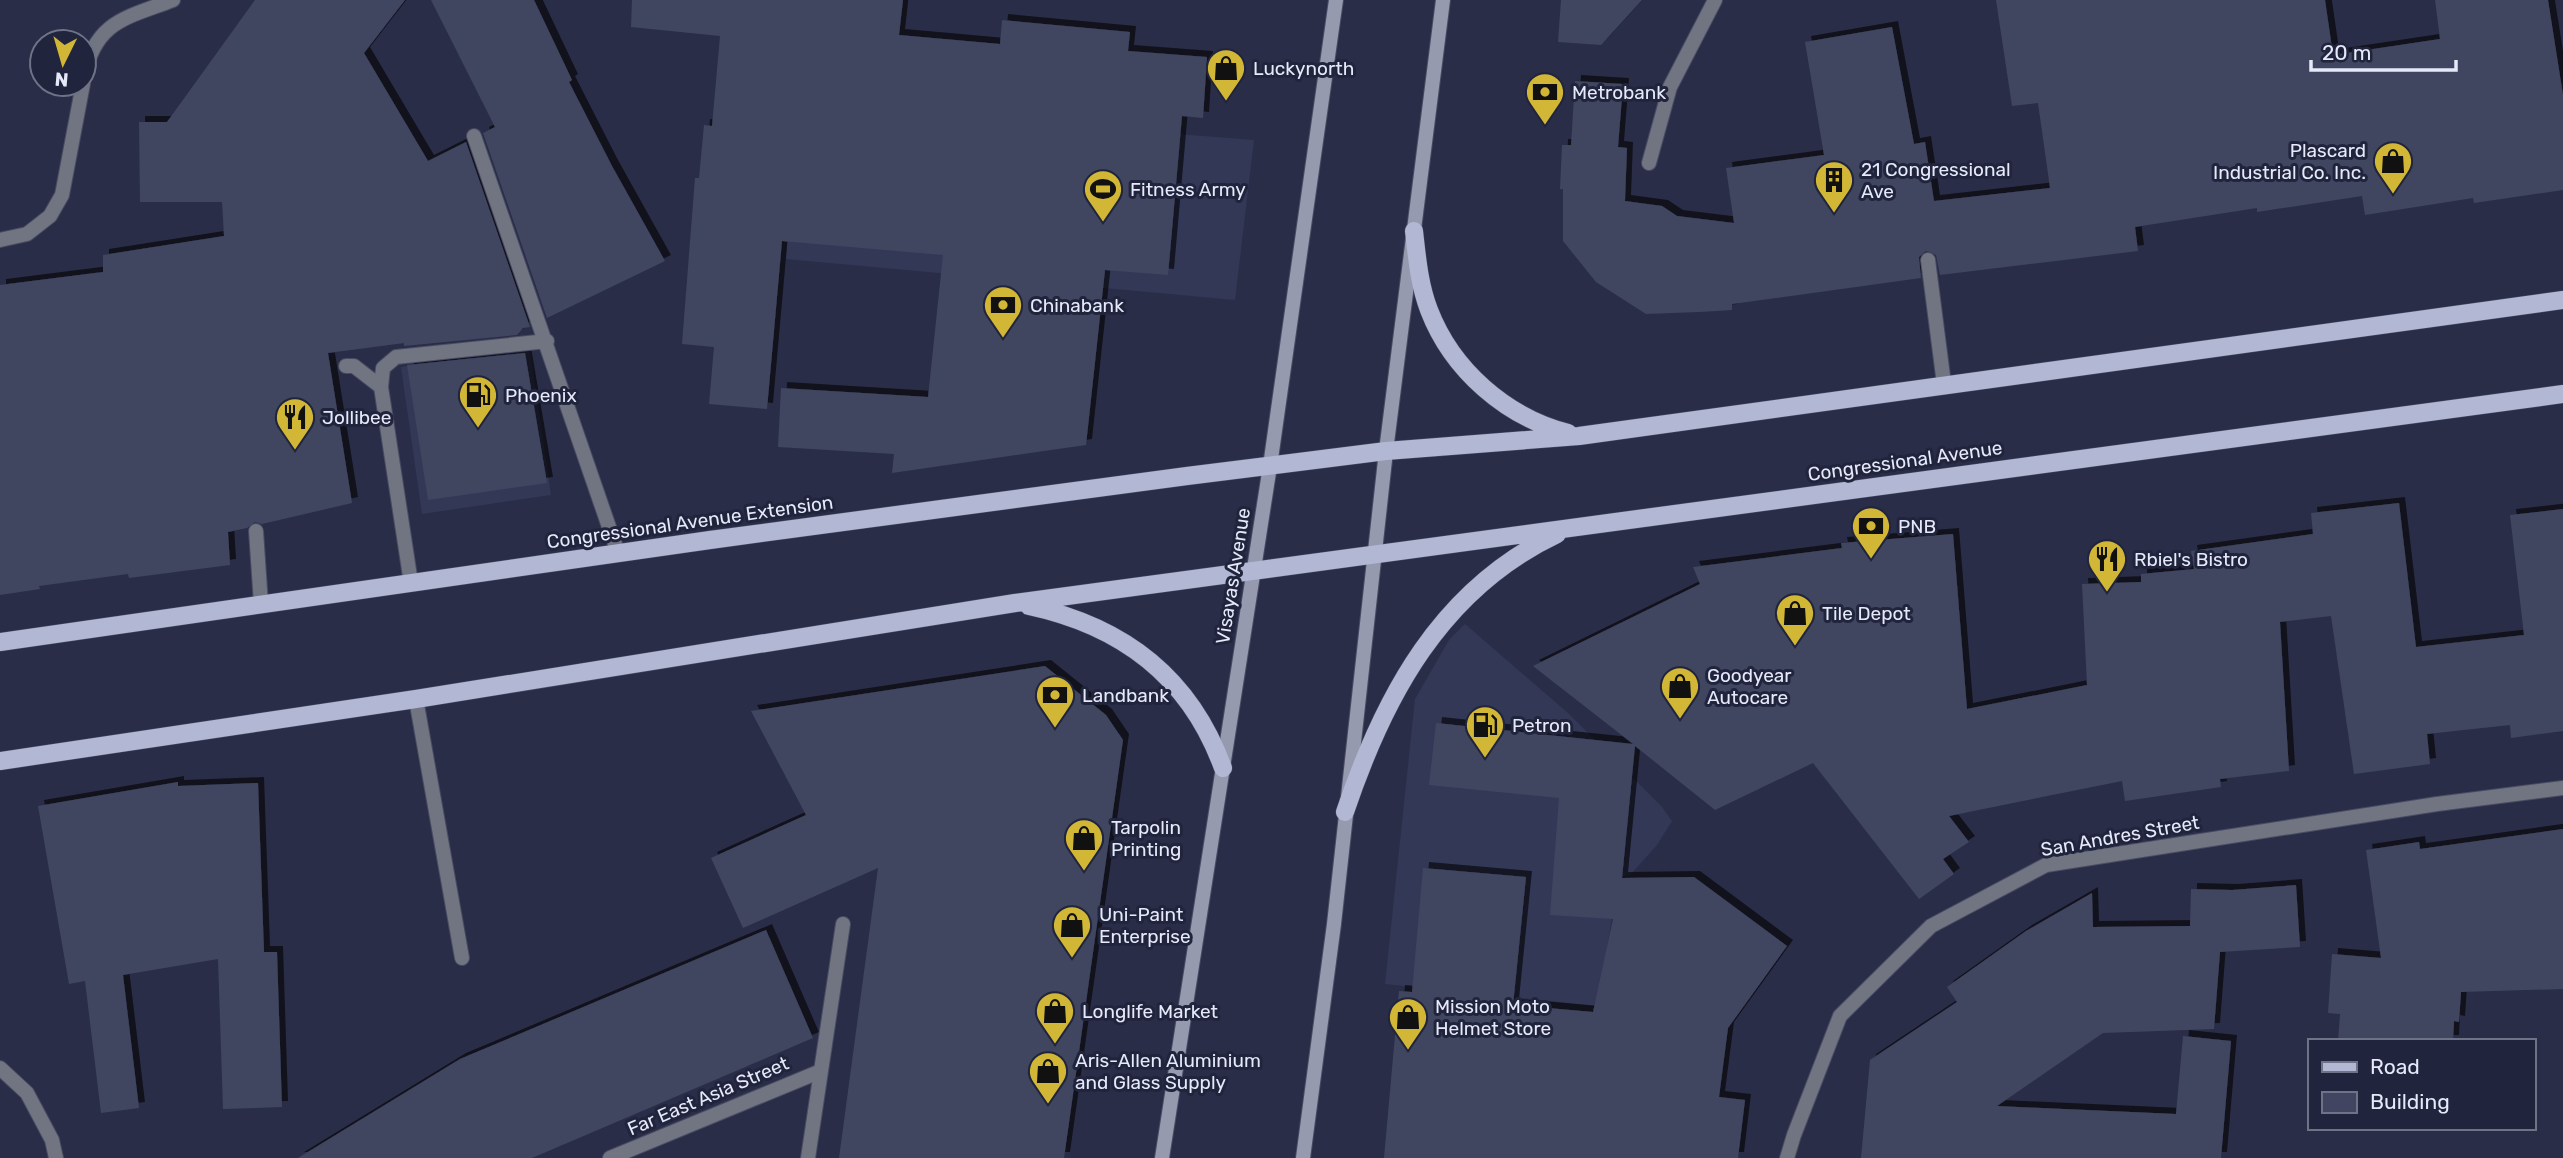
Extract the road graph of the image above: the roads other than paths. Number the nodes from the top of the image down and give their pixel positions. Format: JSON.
{"nodes":[{"id":1,"x":173,"y":0,"type":"edge"},
{"id":2,"x":1336,"y":0,"type":"edge"},
{"id":3,"x":1443,"y":0,"type":"edge"},
{"id":4,"x":1715,"y":0,"type":"edge"},
{"id":5,"x":98,"y":39,"type":"edge"},
{"id":6,"x":80,"y":98,"type":"edge"},
{"id":7,"x":474,"y":136,"type":"dead end"},
{"id":8,"x":1649,"y":163,"type":"dead end"},
{"id":9,"x":1414,"y":231,"type":"junction"},
{"id":10,"x":0,"y":240,"type":"edge"},
{"id":11,"x":1928,"y":260,"type":"dead end"},
{"id":12,"x":2563,"y":300,"type":"edge"},
{"id":13,"x":547,"y":341,"type":"junction"},
{"id":14,"x":346,"y":366,"type":"dead end"},
{"id":15,"x":1944,"y":384,"type":"junction"},
{"id":16,"x":381,"y":387,"type":"junction"},
{"id":17,"x":2563,"y":394,"type":"edge"},
{"id":18,"x":1578,"y":436,"type":"junction"},
{"id":19,"x":1386,"y":451,"type":"junction"},
{"id":20,"x":1270,"y":466,"type":"junction"},
{"id":21,"x":1570,"y":528,"type":"junction"},
{"id":22,"x":256,"y":531,"type":"dead end"},
{"id":23,"x":618,"y":553,"type":"junction"},
{"id":24,"x":1375,"y":555,"type":"junction"},
{"id":25,"x":1252,"y":572,"type":"junction"},
{"id":26,"x":411,"y":583,"type":"junction"},
{"id":27,"x":1015,"y":603,"type":"junction"},
{"id":28,"x":261,"y":604,"type":"junction"},
{"id":29,"x":0,"y":642,"type":"edge"},
{"id":30,"x":416,"y":699,"type":"junction"},
{"id":31,"x":0,"y":761,"type":"edge"},
{"id":32,"x":1223,"y":768,"type":"junction"},
{"id":33,"x":2563,"y":788,"type":"edge"},
{"id":34,"x":1345,"y":812,"type":"junction"},
{"id":35,"x":843,"y":924,"type":"dead end"},
{"id":36,"x":462,"y":958,"type":"dead end"},
{"id":37,"x":0,"y":1069,"type":"edge"},
{"id":38,"x":821,"y":1070,"type":"junction"},
{"id":39,"x":57,"y":1158,"type":"edge"},
{"id":40,"x":610,"y":1158,"type":"edge"},
{"id":41,"x":808,"y":1158,"type":"edge"},
{"id":42,"x":1162,"y":1158,"type":"edge"},
{"id":43,"x":1303,"y":1158,"type":"edge"},
{"id":44,"x":1787,"y":1158,"type":"edge"}],
"edges":[{"from":1,"to":5,"type":"street"},
{"from":2,"to":20,"type":"main road","name":"Visayas Avenue"},
{"from":3,"to":9,"type":"main road"},
{"from":4,"to":8,"type":"street"},
{"from":6,"to":10,"type":"street"},
{"from":7,"to":13,"type":"street"},
{"from":9,"to":18,"type":"main road"},
{"from":9,"to":19,"type":"main road"},
{"from":11,"to":15,"type":"street"},
{"from":12,"to":15,"type":"main road"},
{"from":13,"to":16,"type":"street"},
{"from":13,"to":23,"type":"street"},
{"from":14,"to":16,"type":"street"},
{"from":15,"to":18,"type":"main road"},
{"from":16,"to":26,"type":"street"},
{"from":17,"to":21,"type":"main road","name":"Congressional Avenue"},
{"from":18,"to":19,"type":"main road"},
{"from":19,"to":20,"type":"main road","name":"Congressional Avenue Extension"},
{"from":19,"to":24,"type":"main road"},
{"from":20,"to":23,"type":"main road","name":"Congressional Avenue Extension"},
{"from":20,"to":25,"type":"main road","name":"Visayas Avenue"},
{"from":21,"to":24,"type":"main road","name":"Congressional Avenue"},
{"from":21,"to":34,"type":"main road"},
{"from":22,"to":28,"type":"street"},
{"from":23,"to":26,"type":"main road","name":"Congressional Avenue Extension"},
{"from":24,"to":25,"type":"main road","name":"Congressional Avenue"},
{"from":24,"to":34,"type":"main road"},
{"from":25,"to":27,"type":"main road"},
{"from":25,"to":32,"type":"main road","name":"Visayas Avenue"},
{"from":26,"to":28,"type":"main road","name":"Congressional Avenue Extension"},
{"from":27,"to":30,"type":"main road"},
{"from":27,"to":32,"type":"main road"},
{"from":28,"to":29,"type":"main road","name":"Congressional Avenue Extension"},
{"from":30,"to":31,"type":"main road"},
{"from":30,"to":36,"type":"street"},
{"from":32,"to":42,"type":"main road","name":"Visayas Avenue"},
{"from":33,"to":44,"type":"street","name":"San Andres Street"},
{"from":34,"to":43,"type":"main road"},
{"from":35,"to":38,"type":"street","name":"Far East Asia Street"},
{"from":37,"to":39,"type":"street"},
{"from":38,"to":40,"type":"street","name":"Far East Asia Street"},
{"from":38,"to":41,"type":"street","name":"Far East Asia Street"}]}
